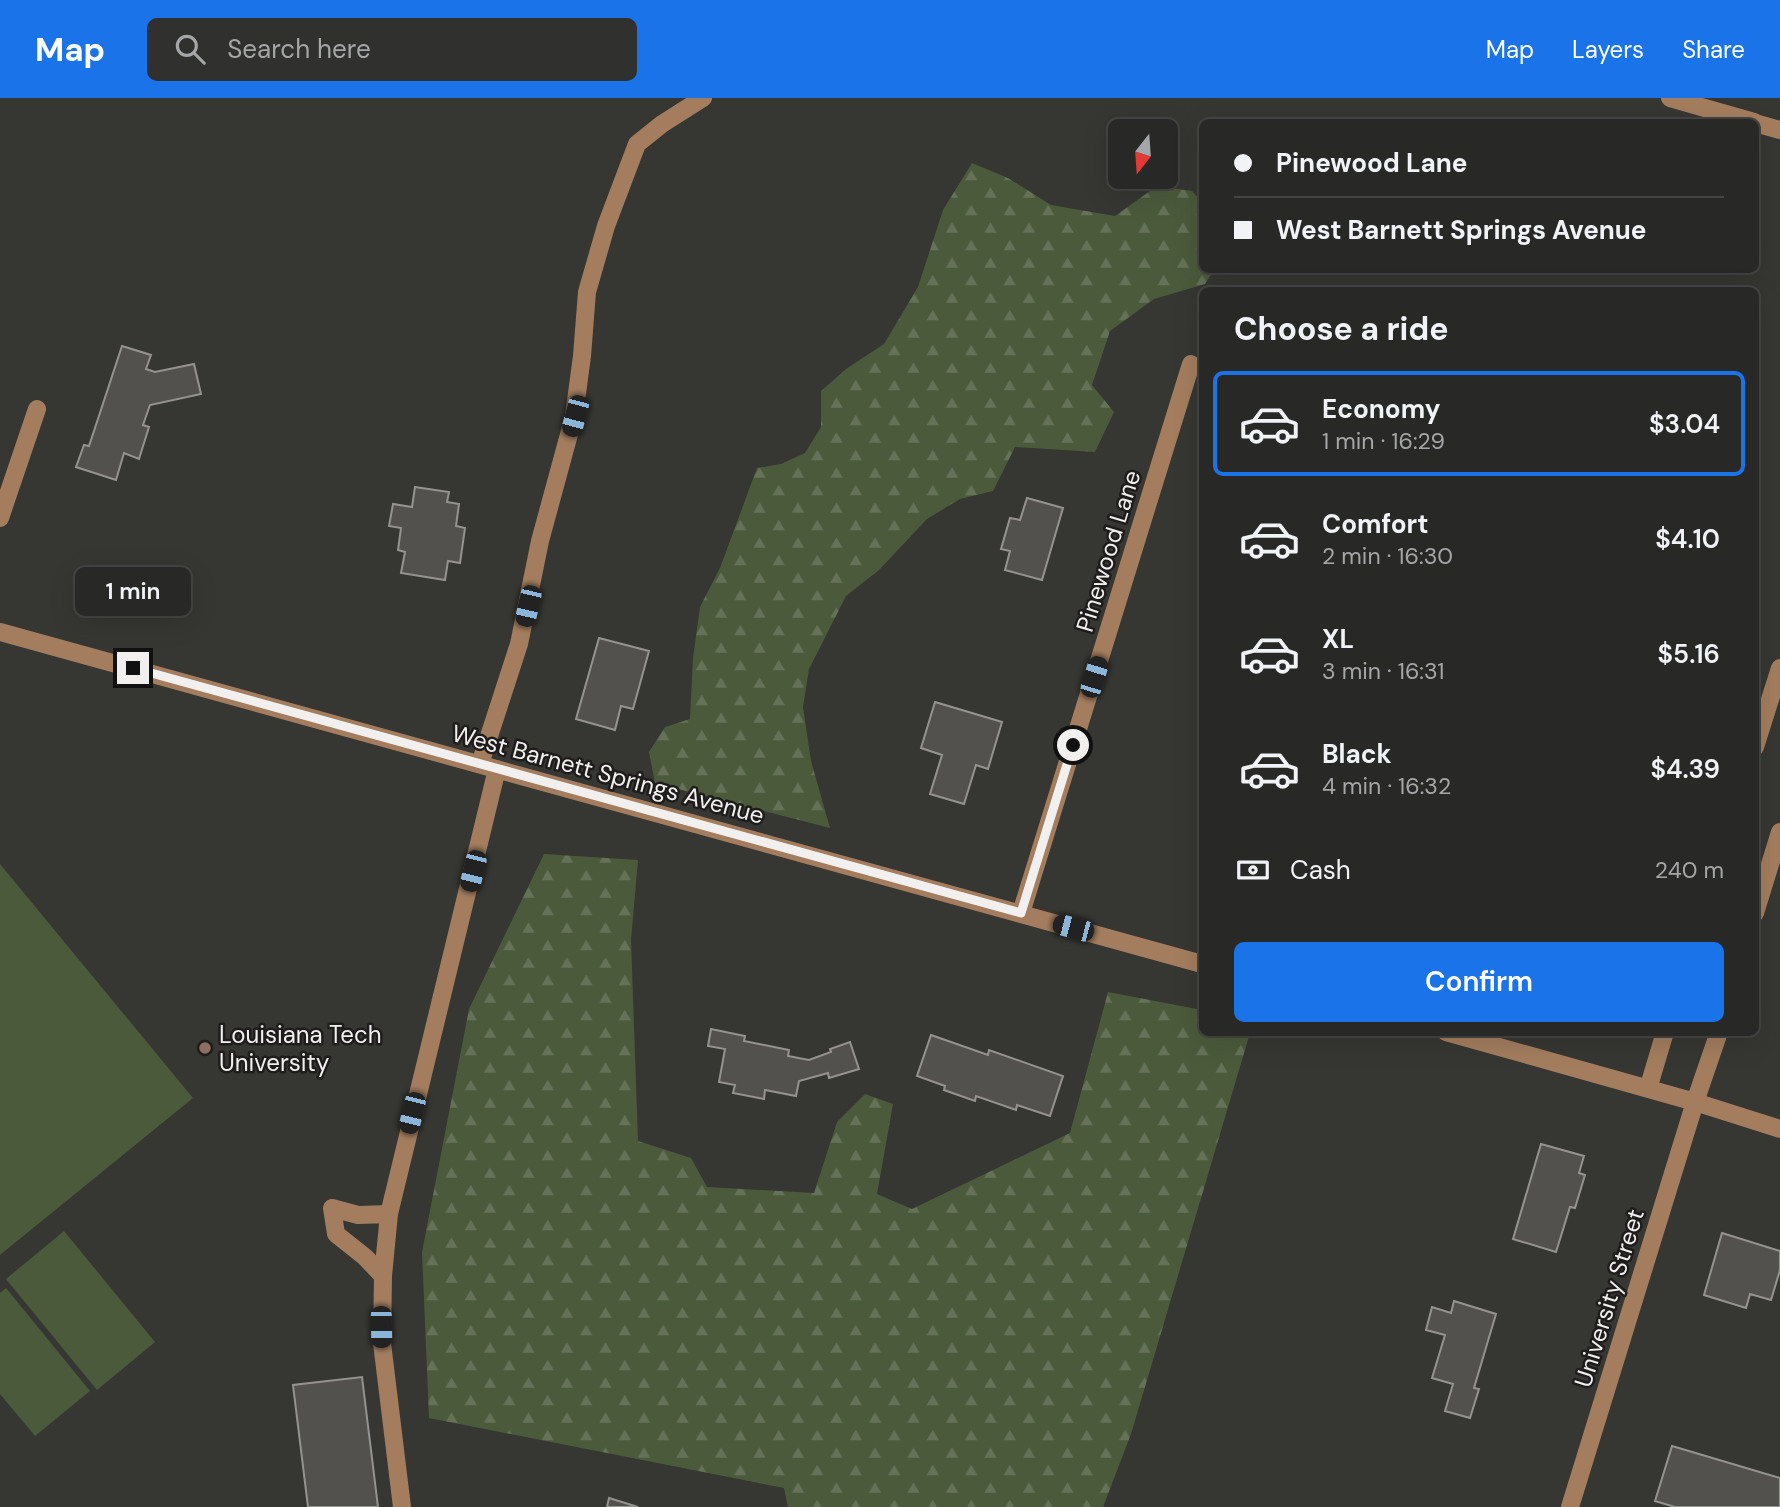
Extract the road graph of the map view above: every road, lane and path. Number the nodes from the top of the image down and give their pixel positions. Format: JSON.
{"nodes":[{"id":1,"x":703,"y":98,"type":"edge"},
{"id":2,"x":1670,"y":98,"type":"edge"},
{"id":3,"x":1741,"y":119,"type":"edge"},
{"id":4,"x":1759,"y":124,"type":"edge"},
{"id":5,"x":1780,"y":130,"type":"edge"},
{"id":6,"x":1191,"y":364,"type":"dead end"},
{"id":7,"x":37,"y":410,"type":"dead end"},
{"id":8,"x":0,"y":518,"type":"edge"},
{"id":9,"x":0,"y":632,"type":"edge"},
{"id":10,"x":1780,"y":668,"type":"edge"},
{"id":11,"x":1759,"y":734,"type":"edge"},
{"id":12,"x":489,"y":767,"type":"junction"},
{"id":13,"x":1780,"y":832,"type":"edge"},
{"id":14,"x":1759,"y":900,"type":"edge"},
{"id":15,"x":1021,"y":913,"type":"junction"},
{"id":16,"x":1199,"y":963,"type":"edge"},
{"id":17,"x":1460,"y":1036,"type":"edge"},
{"id":18,"x":1664,"y":1036,"type":"edge"},
{"id":19,"x":1718,"y":1036,"type":"edge"},
{"id":20,"x":1648,"y":1089,"type":"junction"},
{"id":21,"x":1695,"y":1102,"type":"junction"},
{"id":22,"x":1780,"y":1129,"type":"edge"},
{"id":23,"x":389,"y":1214,"type":"junction"},
{"id":24,"x":383,"y":1276,"type":"junction"},
{"id":25,"x":402,"y":1507,"type":"edge"},
{"id":26,"x":1570,"y":1507,"type":"edge"}],
"edges":[{"from":1,"to":12,"type":"street"},
{"from":2,"to":3,"type":"street"},
{"from":4,"to":5,"type":"street"},
{"from":6,"to":15,"type":"street","name":"Pinewood Lane"},
{"from":7,"to":8,"type":"street"},
{"from":9,"to":12,"type":"street","name":"West Barnett Springs Avenue"},
{"from":10,"to":11,"type":"street"},
{"from":12,"to":15,"type":"street","name":"West Barnett Springs Avenue"},
{"from":12,"to":23,"type":"street"},
{"from":13,"to":14,"type":"street"},
{"from":15,"to":16,"type":"street","name":"West Barnett Springs Avenue"},
{"from":17,"to":20,"type":"street"},
{"from":18,"to":20,"type":"street"},
{"from":19,"to":21,"type":"street","name":"University Street"},
{"from":20,"to":21,"type":"street"},
{"from":21,"to":22,"type":"street"},
{"from":21,"to":26,"type":"street","name":"University Street"},
{"from":23,"to":24,"type":"street"},
{"from":23,"to":24,"type":"street"},
{"from":24,"to":25,"type":"street"}]}
